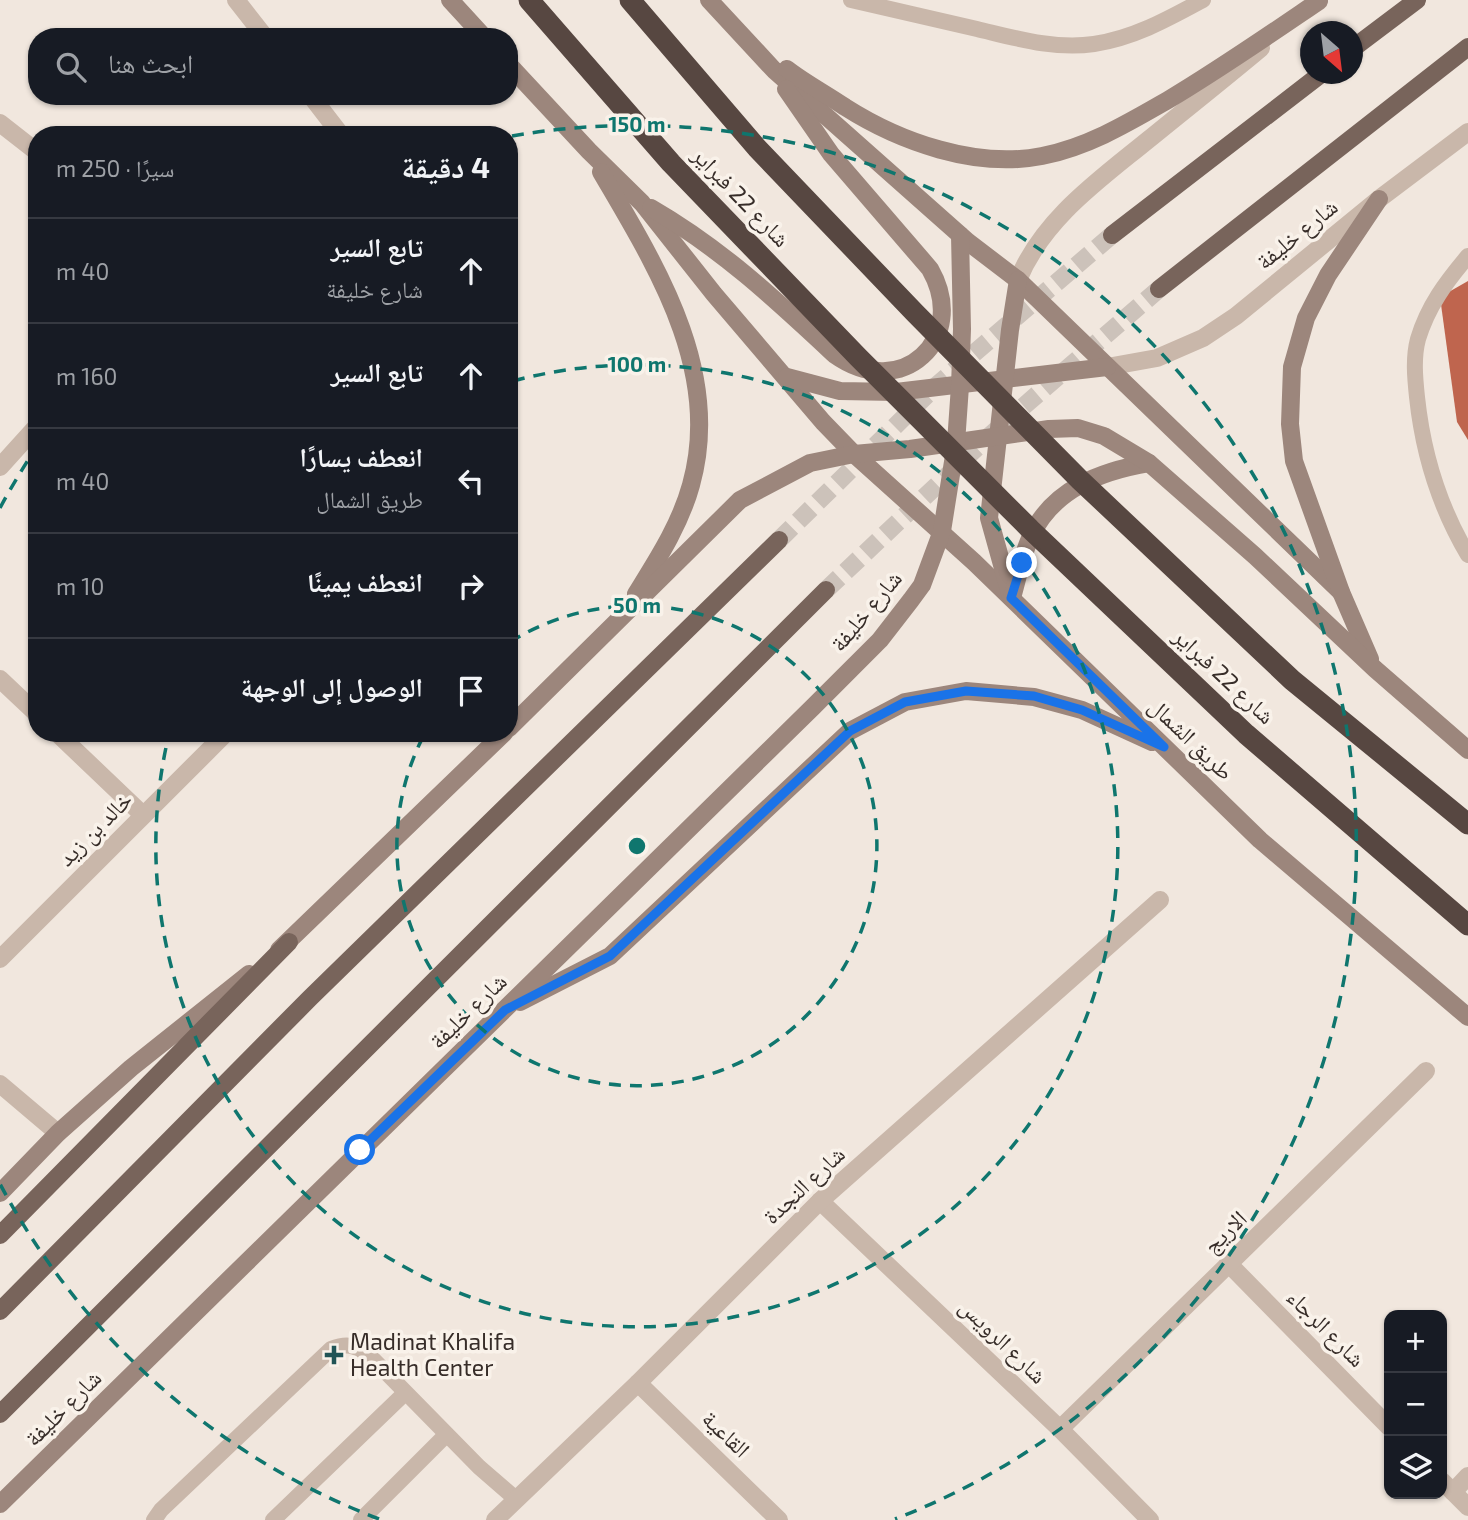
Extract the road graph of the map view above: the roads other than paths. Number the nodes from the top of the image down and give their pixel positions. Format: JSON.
{"nodes":[{"id":1,"x":236,"y":0,"type":"edge"},
{"id":2,"x":450,"y":0,"type":"edge"},
{"id":3,"x":529,"y":0,"type":"edge"},
{"id":4,"x":630,"y":0,"type":"edge"},
{"id":5,"x":709,"y":0,"type":"edge"},
{"id":6,"x":851,"y":0,"type":"edge"},
{"id":7,"x":1203,"y":0,"type":"edge"},
{"id":8,"x":1417,"y":0,"type":"edge"},
{"id":9,"x":1320,"y":1,"type":"edge"},
{"id":10,"x":723,"y":15,"type":"junction"},
{"id":11,"x":258,"y":28,"type":"edge"},
{"id":12,"x":476,"y":28,"type":"edge"},
{"id":13,"x":1363,"y":42,"type":"edge"},
{"id":14,"x":1468,"y":47,"type":"edge"},
{"id":15,"x":774,"y":70,"type":"junction"},
{"id":16,"x":518,"y":75,"type":"edge"},
{"id":17,"x":1308,"y":84,"type":"edge"},
{"id":18,"x":318,"y":105,"type":"edge"},
{"id":19,"x":0,"y":123,"type":"edge"},
{"id":20,"x":334,"y":126,"type":"edge"},
{"id":21,"x":1468,"y":132,"type":"edge"},
{"id":22,"x":28,"y":145,"type":"edge"},
{"id":23,"x":589,"y":151,"type":"junction"},
{"id":24,"x":1378,"y":199,"type":"junction"},
{"id":25,"x":642,"y":203,"type":"junction"},
{"id":26,"x":960,"y":234,"type":"junction"},
{"id":27,"x":1112,"y":235,"type":"tunnel mouth"},
{"id":28,"x":1468,"y":256,"type":"edge"},
{"id":29,"x":1018,"y":280,"type":"junction"},
{"id":30,"x":1159,"y":289,"type":"tunnel mouth"},
{"id":31,"x":1107,"y":367,"type":"junction"},
{"id":32,"x":787,"y":377,"type":"junction"},
{"id":33,"x":1006,"y":379,"type":"junction"},
{"id":34,"x":960,"y":386,"type":"junction"},
{"id":35,"x":28,"y":436,"type":"edge"},
{"id":36,"x":999,"y":436,"type":"junction"},
{"id":37,"x":956,"y":443,"type":"junction"},
{"id":38,"x":854,"y":454,"type":"junction"},
{"id":39,"x":1149,"y":463,"type":"junction"},
{"id":40,"x":0,"y":467,"type":"edge"},
{"id":41,"x":942,"y":531,"type":"junction"},
{"id":42,"x":779,"y":540,"type":"tunnel mouth"},
{"id":43,"x":1468,"y":555,"type":"edge"},
{"id":44,"x":825,"y":590,"type":"tunnel mouth"},
{"id":45,"x":1340,"y":592,"type":"junction"},
{"id":46,"x":1011,"y":598,"type":"junction"},
{"id":47,"x":619,"y":621,"type":"junction"},
{"id":48,"x":1375,"y":669,"type":"junction"},
{"id":49,"x":0,"y":679,"type":"edge"},
{"id":50,"x":28,"y":705,"type":"edge"},
{"id":51,"x":518,"y":719,"type":"edge"},
{"id":52,"x":66,"y":742,"type":"edge"},
{"id":53,"x":217,"y":742,"type":"edge"},
{"id":54,"x":495,"y":742,"type":"edge"},
{"id":55,"x":1164,"y":747,"type":"junction"},
{"id":56,"x":1468,"y":750,"type":"edge"},
{"id":57,"x":143,"y":815,"type":"junction"},
{"id":58,"x":1468,"y":824,"type":"edge"},
{"id":59,"x":1160,"y":900,"type":"dead end"},
{"id":60,"x":1468,"y":925,"type":"edge"},
{"id":61,"x":289,"y":943,"type":"junction"},
{"id":62,"x":0,"y":959,"type":"edge"},
{"id":63,"x":505,"y":1010,"type":"junction"},
{"id":64,"x":1468,"y":1017,"type":"edge"},
{"id":65,"x":1426,"y":1071,"type":"dead end"},
{"id":66,"x":0,"y":1084,"type":"edge"},
{"id":67,"x":58,"y":1133,"type":"junction"},
{"id":68,"x":0,"y":1193,"type":"edge"},
{"id":69,"x":821,"y":1200,"type":"junction"},
{"id":70,"x":0,"y":1235,"type":"edge"},
{"id":71,"x":1228,"y":1263,"type":"junction"},
{"id":72,"x":0,"y":1311,"type":"edge"},
{"id":73,"x":638,"y":1383,"type":"junction"},
{"id":74,"x":405,"y":1393,"type":"junction"},
{"id":75,"x":0,"y":1414,"type":"edge"},
{"id":76,"x":1384,"y":1422,"type":"edge"},
{"id":77,"x":1060,"y":1429,"type":"junction"},
{"id":78,"x":446,"y":1435,"type":"junction"},
{"id":79,"x":1468,"y":1476,"type":"edge"},
{"id":80,"x":1447,"y":1486,"type":"edge"},
{"id":81,"x":516,"y":1499,"type":"junction"},
{"id":82,"x":0,"y":1504,"type":"edge"},
{"id":83,"x":1468,"y":1507,"type":"edge"},
{"id":84,"x":154,"y":1520,"type":"edge"},
{"id":85,"x":272,"y":1520,"type":"edge"},
{"id":86,"x":361,"y":1520,"type":"edge"},
{"id":87,"x":495,"y":1520,"type":"edge"},
{"id":88,"x":779,"y":1520,"type":"edge"},
{"id":89,"x":1150,"y":1520,"type":"edge"}],
"edges":[{"from":1,"to":11,"type":"street"},
{"from":2,"to":12,"type":"main road"},
{"from":3,"to":60,"type":"highway","name":"شارع 22 فبراير","bridge":true},
{"from":4,"to":58,"type":"highway","name":"شارع 22 فبراير","bridge":true},
{"from":5,"to":10,"type":"main road"},
{"from":6,"to":7,"type":"lane"},
{"from":8,"to":13,"type":"main road"},
{"from":9,"to":10,"type":"main road"},
{"from":9,"to":29,"type":"street"},
{"from":10,"to":15,"type":"main road"},
{"from":14,"to":30,"type":"main road","name":"شارع خليفة"},
{"from":15,"to":25,"type":"main road"},
{"from":15,"to":26,"type":"main road"},
{"from":16,"to":23,"type":"main road"},
{"from":17,"to":27,"type":"main road"},
{"from":18,"to":20,"type":"street"},
{"from":19,"to":22,"type":"street"},
{"from":21,"to":24,"type":"street","name":"شارع خليفة"},
{"from":23,"to":25,"type":"main road"},
{"from":23,"to":47,"type":"main road"},
{"from":24,"to":31,"type":"street","name":"شارع خليفة"},
{"from":24,"to":45,"type":"main road"},
{"from":25,"to":32,"type":"main road"},
{"from":26,"to":29,"type":"main road"},
{"from":26,"to":34,"type":"main road"},
{"from":28,"to":43,"type":"lane"},
{"from":29,"to":31,"type":"main road"},
{"from":29,"to":33,"type":"main road"},
{"from":31,"to":33,"type":"main road"},
{"from":31,"to":45,"type":"main road"},
{"from":32,"to":34,"type":"main road"},
{"from":32,"to":38,"type":"main road","name":"طريق الشمال"},
{"from":33,"to":34,"type":"main road"},
{"from":33,"to":36,"type":"main road"},
{"from":34,"to":37,"type":"main road"},
{"from":35,"to":40,"type":"street"},
{"from":36,"to":37,"type":"main road"},
{"from":36,"to":39,"type":"main road"},
{"from":36,"to":46,"type":"main road"},
{"from":37,"to":38,"type":"main road"},
{"from":37,"to":41,"type":"main road"},
{"from":38,"to":41,"type":"main road","name":"طريق الشمال"},
{"from":38,"to":47,"type":"main road"},
{"from":39,"to":46,"type":"main road"},
{"from":39,"to":48,"type":"main road"},
{"from":41,"to":46,"type":"main road","name":"طريق الشمال"},
{"from":41,"to":63,"type":"main road","name":"شارع خليفة"},
{"from":42,"to":72,"type":"main road"},
{"from":44,"to":75,"type":"main road","name":"شارع خليفة"},
{"from":45,"to":48,"type":"main road"},
{"from":46,"to":55,"type":"main road","name":"طريق الشمال"},
{"from":47,"to":51,"type":"main road"},
{"from":48,"to":56,"type":"main road"},
{"from":49,"to":50,"type":"street"},
{"from":52,"to":57,"type":"street"},
{"from":53,"to":57,"type":"street","name":"خالد بن زيد"},
{"from":54,"to":61,"type":"main road"},
{"from":55,"to":63,"type":"main road"},
{"from":55,"to":64,"type":"main road","name":"طريق الشمال"},
{"from":57,"to":62,"type":"street","name":"خالد بن زيد"},
{"from":59,"to":69,"type":"street","name":"شارع النجدة"},
{"from":61,"to":67,"type":"main road"},
{"from":61,"to":70,"type":"main road"},
{"from":63,"to":82,"type":"main road","name":"شارع خليفة"},
{"from":65,"to":71,"type":"street","name":"الاريج"},
{"from":66,"to":67,"type":"street"},
{"from":67,"to":68,"type":"main road"},
{"from":69,"to":73,"type":"street","name":"شارع النجدة"},
{"from":69,"to":77,"type":"street","name":"شارع الرويس"},
{"from":71,"to":76,"type":"street","name":"شارع الرجاء"},
{"from":71,"to":77,"type":"street","name":"الاريج"},
{"from":73,"to":81,"type":"street","name":"شارع النجدة"},
{"from":73,"to":88,"type":"street","name":"القاعية"},
{"from":74,"to":78,"type":"lane"},
{"from":74,"to":84,"type":"lane"},
{"from":74,"to":85,"type":"lane"},
{"from":77,"to":89,"type":"street","name":"شارع الرويس"},
{"from":78,"to":81,"type":"lane"},
{"from":78,"to":86,"type":"lane"},
{"from":79,"to":80,"type":"street"},
{"from":80,"to":83,"type":"street"},
{"from":81,"to":87,"type":"street","name":"شارع النجدة"}]}
